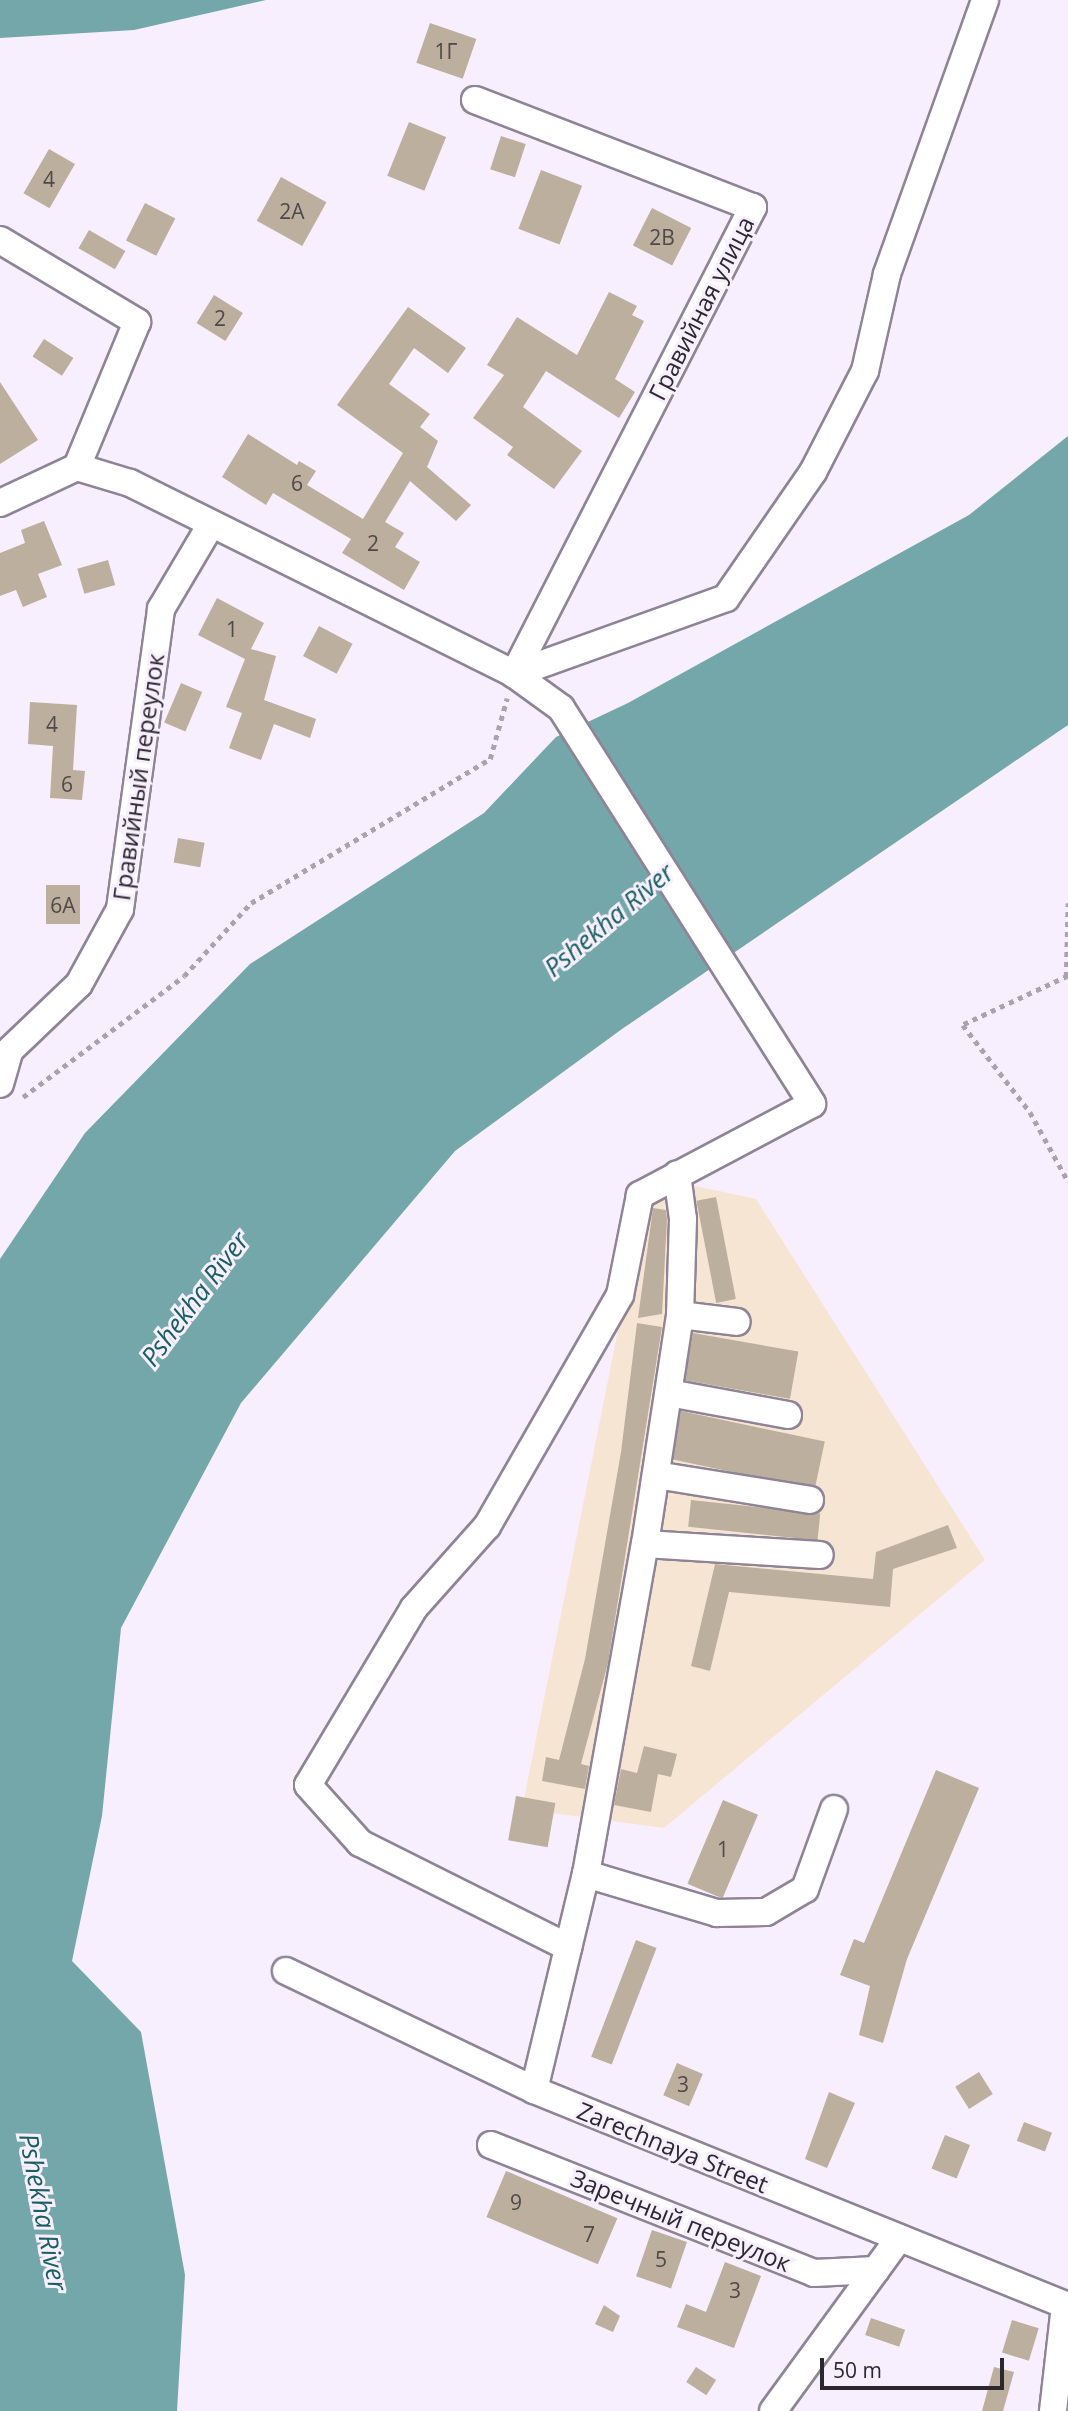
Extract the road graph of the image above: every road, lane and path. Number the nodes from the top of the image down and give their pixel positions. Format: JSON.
{"nodes":[{"id":1,"x":985,"y":0,"type":"edge"},
{"id":2,"x":475,"y":100,"type":"dead end"},
{"id":3,"x":0,"y":240,"type":"edge"},
{"id":4,"x":77,"y":467,"type":"junction"},
{"id":5,"x":0,"y":502,"type":"edge"},
{"id":6,"x":210,"y":526,"type":"junction"},
{"id":7,"x":514,"y":674,"type":"junction"},
{"id":8,"x":1068,"y":903,"type":"edge"},
{"id":9,"x":1067,"y":976,"type":"edge"},
{"id":10,"x":5,"y":1095,"type":"edge"},
{"id":11,"x":677,"y":1174,"type":"junction"},
{"id":12,"x":1068,"y":1181,"type":"edge"},
{"id":13,"x":680,"y":1314,"type":"junction"},
{"id":14,"x":737,"y":1322,"type":"dead end"},
{"id":15,"x":668,"y":1392,"type":"junction"},
{"id":16,"x":788,"y":1415,"type":"dead end"},
{"id":17,"x":656,"y":1475,"type":"junction"},
{"id":18,"x":810,"y":1500,"type":"dead end"},
{"id":19,"x":645,"y":1544,"type":"junction"},
{"id":20,"x":820,"y":1555,"type":"dead end"},
{"id":21,"x":834,"y":1809,"type":"dead end"},
{"id":22,"x":586,"y":1874,"type":"junction"},
{"id":23,"x":568,"y":1947,"type":"junction"},
{"id":24,"x":286,"y":1971,"type":"dead end"},
{"id":25,"x":534,"y":2090,"type":"junction"},
{"id":26,"x":491,"y":2145,"type":"dead end"},
{"id":27,"x":899,"y":2238,"type":"junction"},
{"id":28,"x":876,"y":2270,"type":"junction"},
{"id":29,"x":1067,"y":2306,"type":"edge"},
{"id":30,"x":773,"y":2411,"type":"edge"},
{"id":31,"x":1053,"y":2411,"type":"edge"}],
"edges":[{"from":1,"to":7,"type":"street"},
{"from":2,"to":7,"type":"street","name":"Гравийная улица"},
{"from":3,"to":4,"type":"street"},
{"from":4,"to":5,"type":"street"},
{"from":4,"to":6,"type":"street"},
{"from":6,"to":7,"type":"street"},
{"from":6,"to":10,"type":"street","name":"Гравийный переулок"},
{"from":7,"to":10,"type":"path"},
{"from":7,"to":11,"type":"street"},
{"from":8,"to":9,"type":"path"},
{"from":9,"to":12,"type":"path"},
{"from":11,"to":13,"type":"street"},
{"from":11,"to":23,"type":"street"},
{"from":13,"to":14,"type":"street"},
{"from":13,"to":15,"type":"street"},
{"from":15,"to":16,"type":"street"},
{"from":15,"to":17,"type":"street"},
{"from":17,"to":18,"type":"street"},
{"from":17,"to":19,"type":"street"},
{"from":19,"to":20,"type":"street"},
{"from":19,"to":22,"type":"street"},
{"from":21,"to":22,"type":"street"},
{"from":22,"to":23,"type":"street"},
{"from":23,"to":25,"type":"street"},
{"from":24,"to":25,"type":"street","name":"Zarechnaya Street"},
{"from":25,"to":27,"type":"street","name":"Zarechnaya Street"},
{"from":26,"to":28,"type":"street","name":"Заречный переулок"},
{"from":27,"to":28,"type":"street"},
{"from":27,"to":29,"type":"street","name":"Zarechnaya Street"},
{"from":28,"to":30,"type":"street"},
{"from":29,"to":31,"type":"street"}]}
